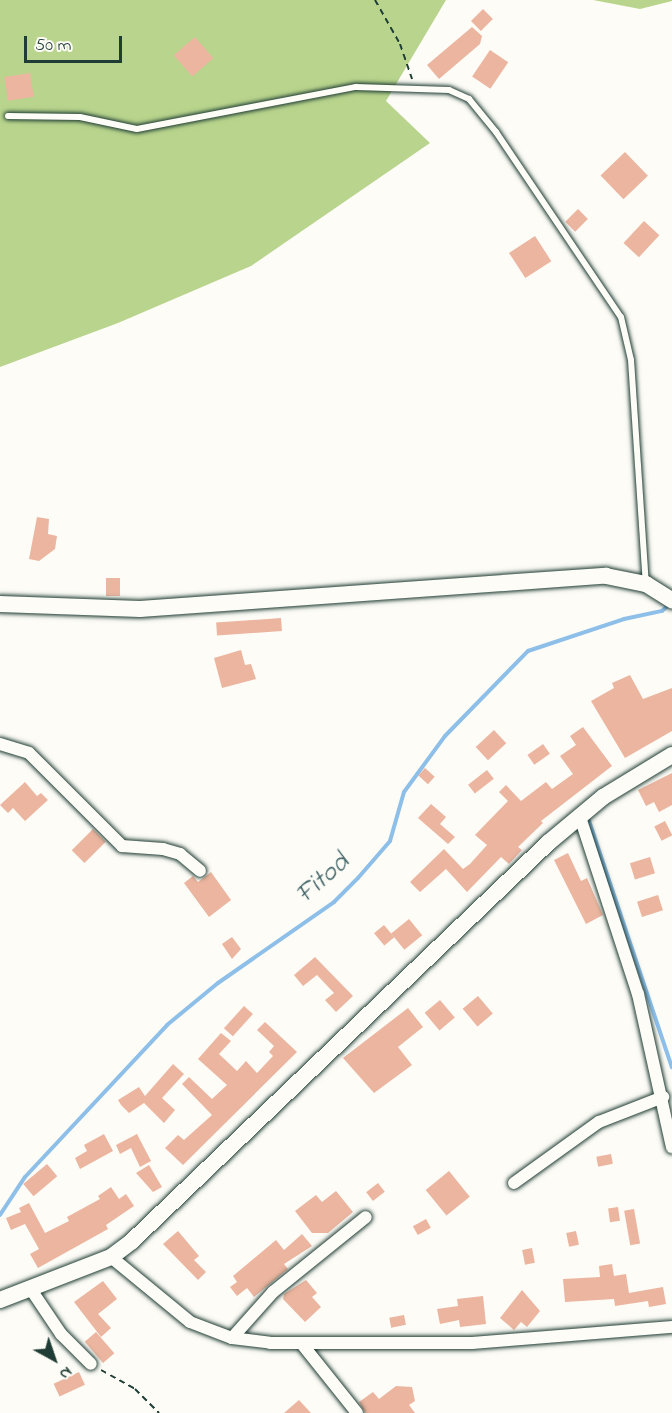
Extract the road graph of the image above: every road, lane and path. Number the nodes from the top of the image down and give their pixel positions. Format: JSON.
{"nodes":[{"id":1,"x":375,"y":0,"type":"edge"},
{"id":2,"x":416,"y":87,"type":"junction"},
{"id":3,"x":8,"y":116,"type":"dead end"},
{"id":4,"x":646,"y":584,"type":"junction"},
{"id":5,"x":672,"y":599,"type":"edge"},
{"id":6,"x":0,"y":604,"type":"edge"},
{"id":7,"x":0,"y":744,"type":"edge"},
{"id":8,"x":672,"y":754,"type":"edge"},
{"id":9,"x":580,"y":817,"type":"junction"},
{"id":10,"x":200,"y":871,"type":"dead end"},
{"id":11,"x":663,"y":1097,"type":"junction"},
{"id":12,"x":672,"y":1147,"type":"edge"},
{"id":13,"x":514,"y":1183,"type":"dead end"},
{"id":14,"x":366,"y":1217,"type":"dead end"},
{"id":15,"x":111,"y":1257,"type":"junction"},
{"id":16,"x":32,"y":1290,"type":"junction"},
{"id":17,"x":0,"y":1300,"type":"edge"},
{"id":18,"x":672,"y":1327,"type":"edge"},
{"id":19,"x":232,"y":1338,"type":"junction"},
{"id":20,"x":302,"y":1344,"type":"junction"},
{"id":21,"x":91,"y":1364,"type":"joint"},
{"id":22,"x":159,"y":1413,"type":"edge"},
{"id":23,"x":357,"y":1413,"type":"edge"}],
"edges":[{"from":1,"to":2,"type":"path"},
{"from":2,"to":3,"type":"lane"},
{"from":2,"to":4,"type":"lane"},
{"from":4,"to":5,"type":"street"},
{"from":4,"to":6,"type":"street"},
{"from":7,"to":10,"type":"street"},
{"from":8,"to":9,"type":"street"},
{"from":9,"to":11,"type":"street"},
{"from":9,"to":15,"type":"street"},
{"from":11,"to":12,"type":"street"},
{"from":11,"to":13,"type":"street"},
{"from":14,"to":19,"type":"street"},
{"from":15,"to":16,"type":"street"},
{"from":15,"to":19,"type":"street"},
{"from":16,"to":17,"type":"street"},
{"from":16,"to":21,"type":"street"},
{"from":18,"to":20,"type":"street"},
{"from":19,"to":20,"type":"street"},
{"from":20,"to":23,"type":"street"},
{"from":21,"to":22,"type":"path"}]}
